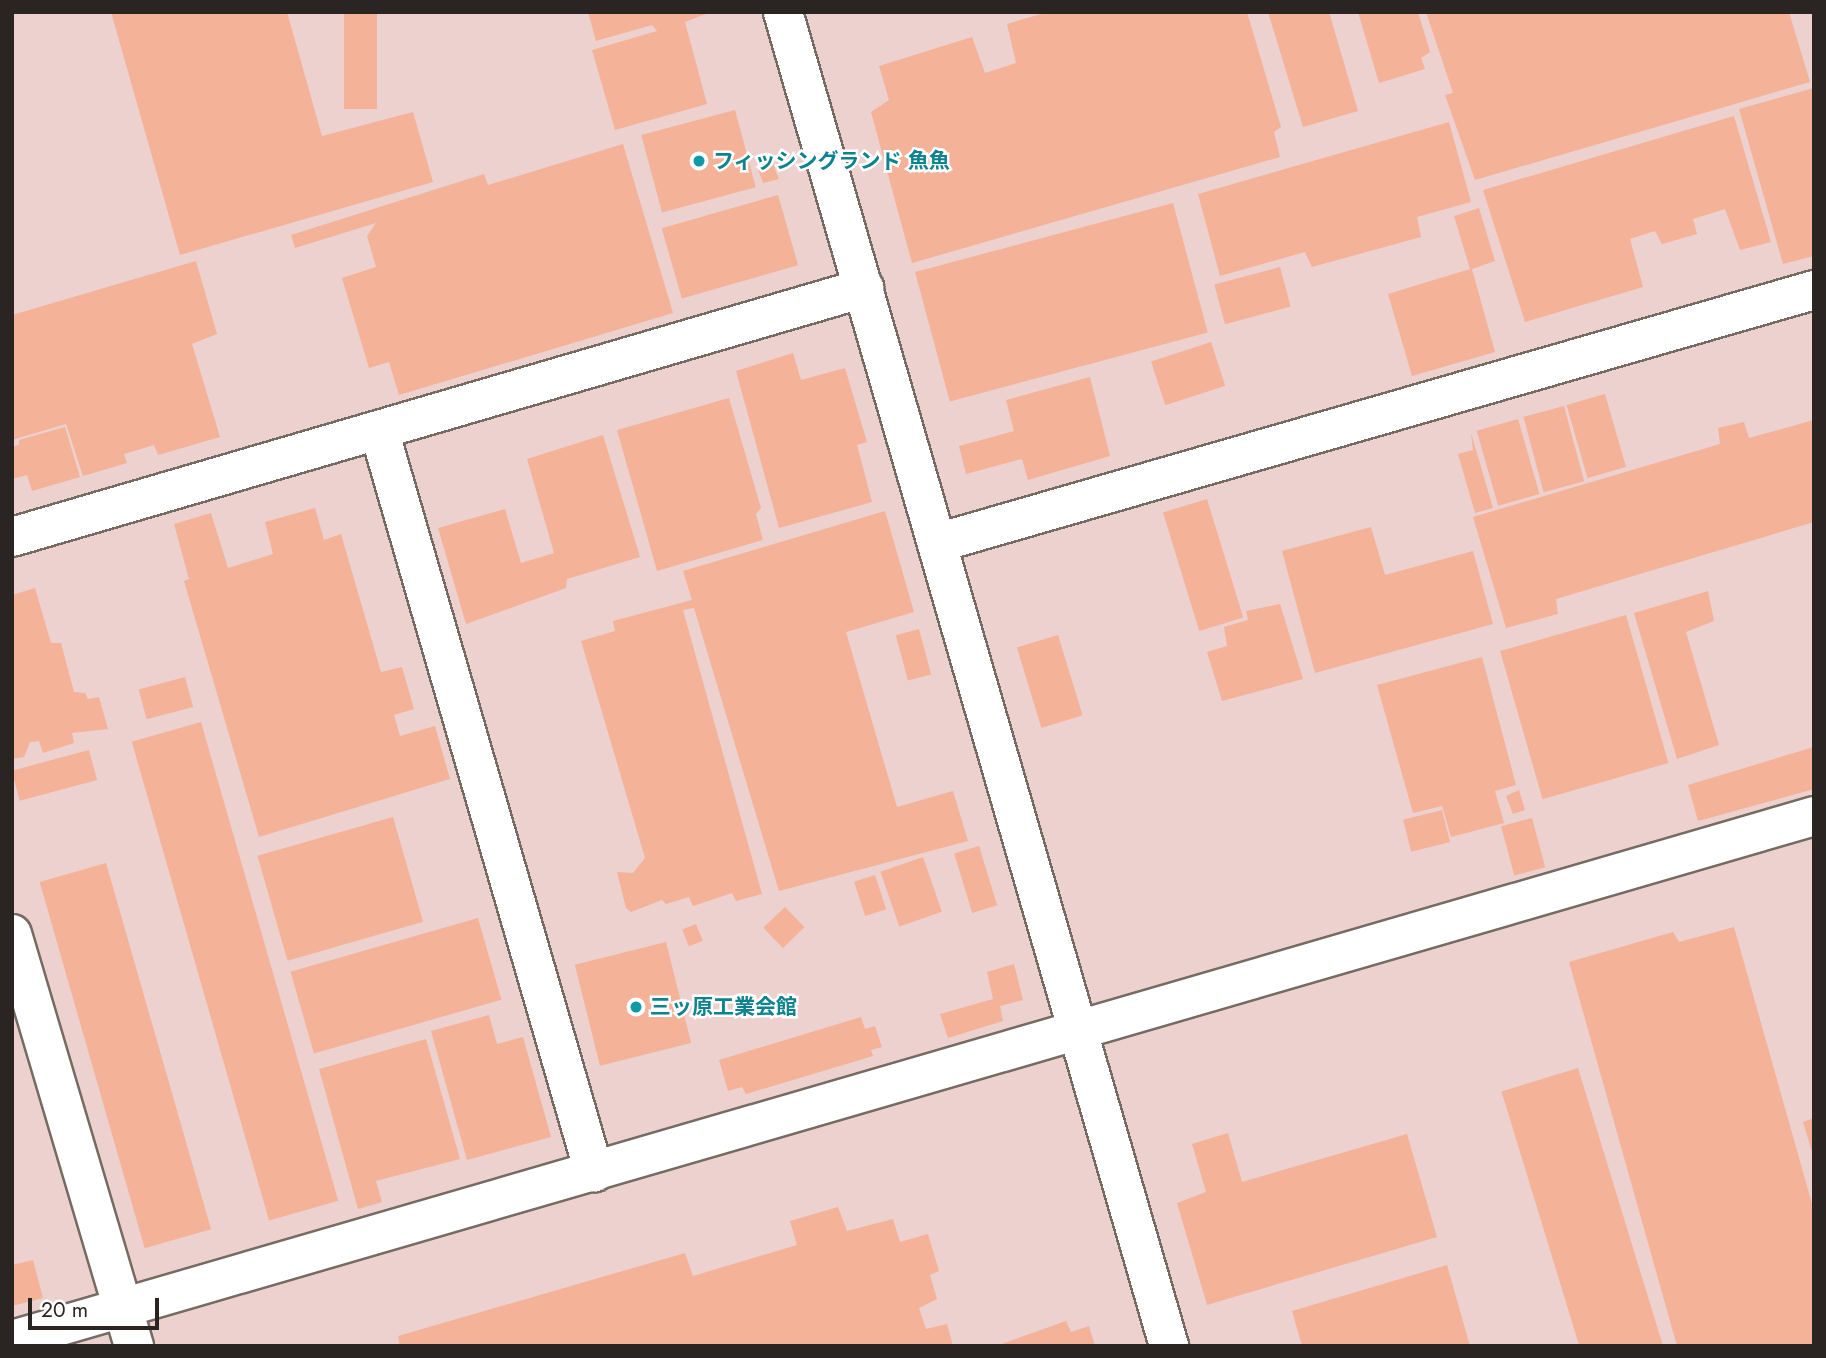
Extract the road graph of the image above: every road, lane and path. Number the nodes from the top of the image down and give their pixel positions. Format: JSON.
{"nodes":[{"id":1,"x":783,"y":12,"type":"edge"},
{"id":2,"x":864,"y":288,"type":"junction"},
{"id":3,"x":1814,"y":290,"type":"edge"},
{"id":4,"x":379,"y":430,"type":"junction"},
{"id":5,"x":12,"y":537,"type":"edge"},
{"id":6,"x":937,"y":543,"type":"junction"},
{"id":7,"x":1814,"y":816,"type":"edge"},
{"id":8,"x":12,"y":934,"type":"edge"},
{"id":9,"x":1077,"y":1029,"type":"junction"},
{"id":10,"x":594,"y":1172,"type":"junction"},
{"id":11,"x":122,"y":1307,"type":"junction"},
{"id":12,"x":12,"y":1340,"type":"edge"},
{"id":13,"x":134,"y":1346,"type":"edge"},
{"id":14,"x":1169,"y":1346,"type":"edge"}],
"edges":[{"from":1,"to":2,"type":"street"},
{"from":2,"to":4,"type":"street"},
{"from":2,"to":6,"type":"street"},
{"from":3,"to":6,"type":"street"},
{"from":4,"to":5,"type":"street"},
{"from":4,"to":10,"type":"street"},
{"from":6,"to":9,"type":"street"},
{"from":7,"to":9,"type":"street"},
{"from":8,"to":11,"type":"street"},
{"from":9,"to":10,"type":"street"},
{"from":9,"to":14,"type":"street"},
{"from":10,"to":11,"type":"street"},
{"from":11,"to":12,"type":"street"},
{"from":11,"to":13,"type":"street"}]}
